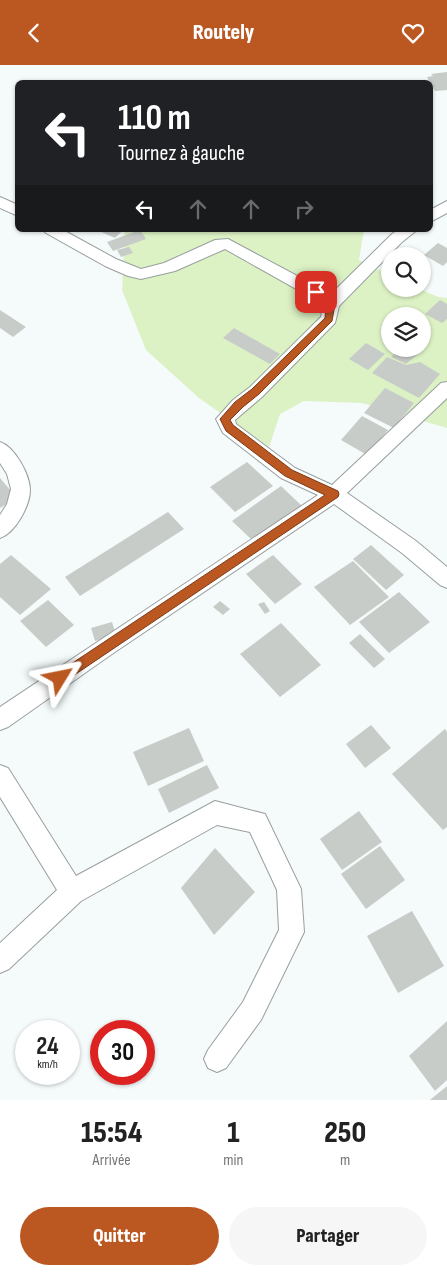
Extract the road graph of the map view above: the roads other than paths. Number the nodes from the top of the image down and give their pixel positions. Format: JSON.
{"nodes":[{"id":1,"x":0,"y":202,"type":"edge"},
{"id":2,"x":447,"y":206,"type":"edge"},
{"id":3,"x":15,"y":210,"type":"edge"},
{"id":4,"x":433,"y":215,"type":"edge"},
{"id":5,"x":55,"y":232,"type":"edge"},
{"id":6,"x":406,"y":232,"type":"edge"},
{"id":7,"x":331,"y":304,"type":"junction"},
{"id":8,"x":447,"y":388,"type":"edge"},
{"id":9,"x":0,"y":449,"type":"edge"},
{"id":10,"x":334,"y":494,"type":"junction"},
{"id":11,"x":0,"y":530,"type":"edge"},
{"id":12,"x":447,"y":579,"type":"edge"},
{"id":13,"x":0,"y":720,"type":"edge"},
{"id":14,"x":0,"y":776,"type":"edge"},
{"id":15,"x":72,"y":892,"type":"junction"},
{"id":16,"x":0,"y":960,"type":"edge"},
{"id":17,"x":217,"y":1059,"type":"dead end"}],
"edges":[{"from":1,"to":3,"type":"street"},
{"from":2,"to":4,"type":"street"},
{"from":5,"to":7,"type":"street"},
{"from":6,"to":7,"type":"street"},
{"from":7,"to":10,"type":"street"},
{"from":8,"to":10,"type":"street"},
{"from":9,"to":11,"type":"street"},
{"from":10,"to":12,"type":"street"},
{"from":10,"to":13,"type":"street"},
{"from":14,"to":15,"type":"street"},
{"from":15,"to":16,"type":"street"},
{"from":15,"to":17,"type":"street"}]}
